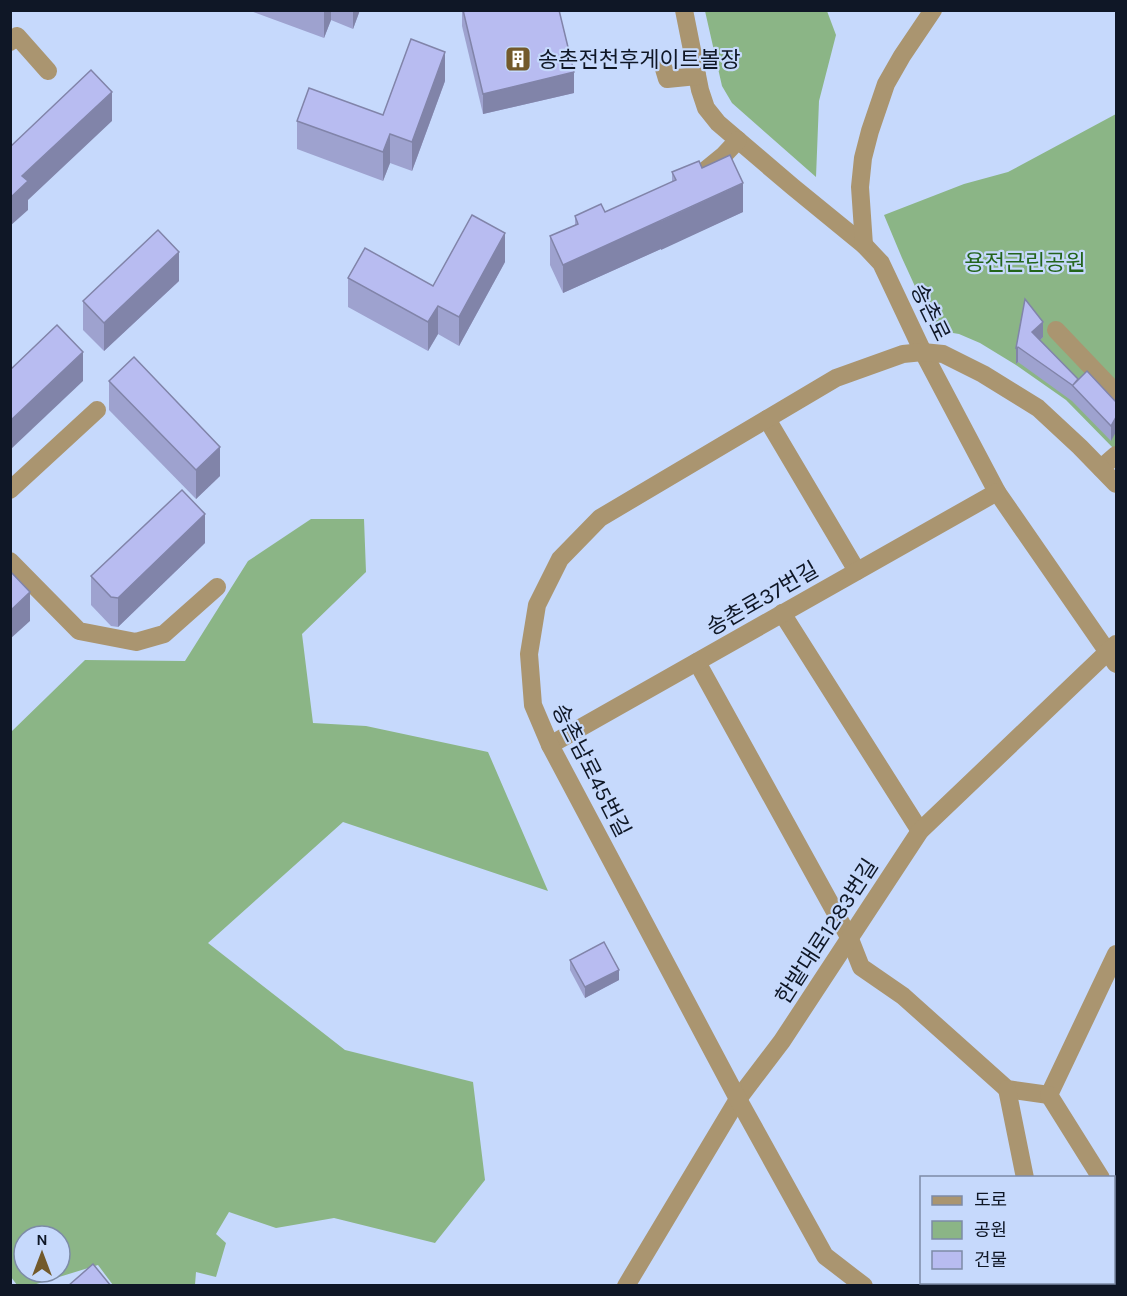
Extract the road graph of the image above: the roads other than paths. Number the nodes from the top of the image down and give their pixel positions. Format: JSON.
{"nodes":[{"id":1,"x":684,"y":10,"type":"edge"},
{"id":2,"x":933,"y":10,"type":"edge"},
{"id":3,"x":10,"y":42,"type":"edge"},
{"id":4,"x":664,"y":69,"type":"dead end"},
{"id":5,"x":48,"y":71,"type":"dead end"},
{"id":6,"x":697,"y":76,"type":"junction"},
{"id":7,"x":738,"y":140,"type":"junction"},
{"id":8,"x":682,"y":186,"type":"edge"},
{"id":9,"x":864,"y":245,"type":"junction"},
{"id":10,"x":1056,"y":330,"type":"dead end"},
{"id":11,"x":923,"y":352,"type":"junction"},
{"id":12,"x":1116,"y":393,"type":"edge"},
{"id":13,"x":97,"y":410,"type":"dead end"},
{"id":14,"x":767,"y":419,"type":"junction"},
{"id":15,"x":1116,"y":455,"type":"edge"},
{"id":16,"x":1101,"y":468,"type":"junction"},
{"id":17,"x":1116,"y":484,"type":"edge"},
{"id":18,"x":10,"y":490,"type":"edge"},
{"id":19,"x":997,"y":492,"type":"junction"},
{"id":20,"x":10,"y":561,"type":"edge"},
{"id":21,"x":857,"y":571,"type":"junction"},
{"id":22,"x":217,"y":587,"type":"dead end"},
{"id":23,"x":782,"y":613,"type":"junction"},
{"id":24,"x":1114,"y":653,"type":"edge"},
{"id":25,"x":697,"y":662,"type":"junction"},
{"id":26,"x":550,"y":745,"type":"junction"},
{"id":27,"x":920,"y":831,"type":"junction"},
{"id":28,"x":850,"y":939,"type":"junction"},
{"id":29,"x":1116,"y":954,"type":"edge"},
{"id":30,"x":1007,"y":1089,"type":"junction"},
{"id":31,"x":1049,"y":1095,"type":"junction"},
{"id":32,"x":738,"y":1099,"type":"junction"},
{"id":33,"x":1025,"y":1176,"type":"edge"},
{"id":34,"x":1100,"y":1176,"type":"edge"},
{"id":35,"x":626,"y":1286,"type":"edge"},
{"id":36,"x":864,"y":1286,"type":"edge"}],
"edges":[{"from":1,"to":6,"type":"street","name":"송촌로"},
{"from":2,"to":9,"type":"street"},
{"from":3,"to":5,"type":"street"},
{"from":4,"to":6,"type":"street"},
{"from":6,"to":7,"type":"street","name":"송촌로"},
{"from":7,"to":8,"type":"street"},
{"from":7,"to":9,"type":"street","name":"송촌로"},
{"from":9,"to":11,"type":"street","name":"송촌로"},
{"from":10,"to":12,"type":"street"},
{"from":11,"to":14,"type":"street","name":"송촌남로45번길"},
{"from":11,"to":16,"type":"street"},
{"from":11,"to":19,"type":"street","name":"송촌로"},
{"from":13,"to":18,"type":"street"},
{"from":14,"to":21,"type":"street"},
{"from":14,"to":26,"type":"street","name":"송촌남로45번길"},
{"from":15,"to":16,"type":"street"},
{"from":16,"to":17,"type":"street"},
{"from":19,"to":21,"type":"street","name":"송촌로37번길"},
{"from":19,"to":24,"type":"street","name":"송촌로"},
{"from":20,"to":22,"type":"street"},
{"from":21,"to":23,"type":"street","name":"송촌로37번길"},
{"from":23,"to":25,"type":"street","name":"송촌로37번길"},
{"from":23,"to":27,"type":"street"},
{"from":24,"to":27,"type":"street","name":"한밭대로1283번길"},
{"from":25,"to":26,"type":"street","name":"송촌로37번길"},
{"from":25,"to":28,"type":"street"},
{"from":26,"to":32,"type":"street","name":"송촌남로45번길"},
{"from":27,"to":28,"type":"street","name":"한밭대로1283번길"},
{"from":28,"to":30,"type":"street"},
{"from":28,"to":32,"type":"street","name":"한밭대로1283번길"},
{"from":29,"to":31,"type":"street"},
{"from":30,"to":31,"type":"street"},
{"from":30,"to":33,"type":"street"},
{"from":31,"to":34,"type":"street"},
{"from":32,"to":35,"type":"street","name":"한밭대로1283번길"},
{"from":32,"to":36,"type":"street","name":"송촌남로45번길"}]}
